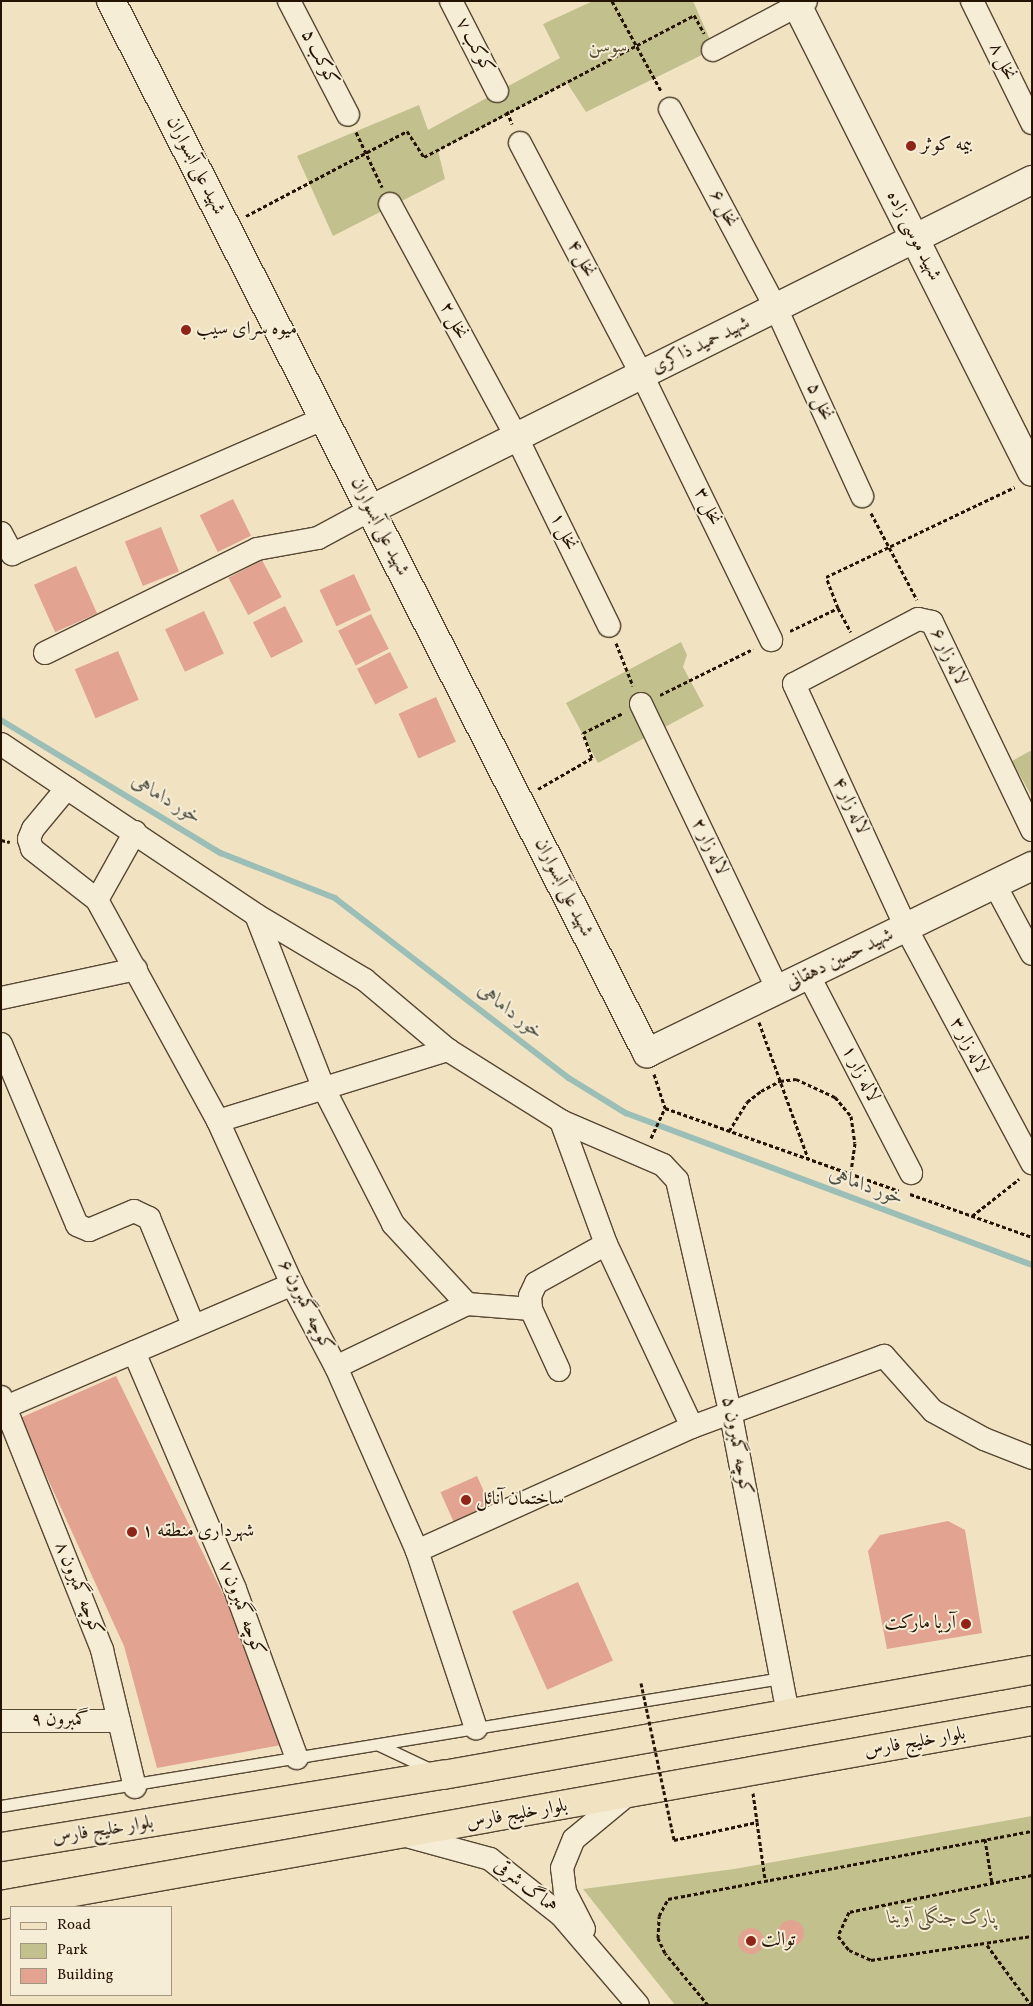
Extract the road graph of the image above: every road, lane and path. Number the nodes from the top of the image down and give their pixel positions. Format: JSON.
{"nodes":[{"id":1,"x":110,"y":1,"type":"edge"},
{"id":2,"x":289,"y":1,"type":"edge"},
{"id":3,"x":450,"y":1,"type":"edge"},
{"id":4,"x":612,"y":1,"type":"edge"},
{"id":5,"x":972,"y":1,"type":"edge"},
{"id":6,"x":799,"y":3,"type":"edge"},
{"id":7,"x":636,"y":46,"type":"junction"},
{"id":8,"x":713,"y":50,"type":"joint"},
{"id":9,"x":497,"y":90,"type":"joint"},
{"id":10,"x":670,"y":109,"type":"joint"},
{"id":11,"x":508,"y":113,"type":"junction"},
{"id":12,"x":348,"y":115,"type":"joint"},
{"id":13,"x":1032,"y":123,"type":"edge"},
{"id":14,"x":520,"y":143,"type":"joint"},
{"id":15,"x":366,"y":153,"type":"junction"},
{"id":16,"x":1032,"y":180,"type":"edge"},
{"id":17,"x":390,"y":204,"type":"joint"},
{"id":18,"x":225,"y":226,"type":"junction"},
{"id":19,"x":915,"y":239,"type":"junction"},
{"id":20,"x":776,"y":308,"type":"junction"},
{"id":21,"x":642,"y":375,"type":"junction"},
{"id":22,"x":323,"y":419,"type":"junction"},
{"id":23,"x":517,"y":438,"type":"junction"},
{"id":24,"x":1032,"y":472,"type":"edge"},
{"id":25,"x":862,"y":496,"type":"joint"},
{"id":26,"x":370,"y":510,"type":"junction"},
{"id":27,"x":1,"y":533,"type":"edge"},
{"id":28,"x":838,"y":608,"type":"dead end"},
{"id":29,"x":926,"y":619,"type":"junction"},
{"id":30,"x":609,"y":626,"type":"joint"},
{"id":31,"x":771,"y":640,"type":"dead end"},
{"id":32,"x":860,"y":650,"type":"junction"},
{"id":33,"x":45,"y":653,"type":"dead end"},
{"id":34,"x":794,"y":684,"type":"joint"},
{"id":35,"x":641,"y":704,"type":"joint"},
{"id":36,"x":1,"y":744,"type":"edge"},
{"id":37,"x":67,"y":788,"type":"junction"},
{"id":38,"x":1032,"y":830,"type":"edge"},
{"id":39,"x":135,"y":832,"type":"junction"},
{"id":40,"x":1032,"y":866,"type":"edge"},
{"id":41,"x":995,"y":884,"type":"junction"},
{"id":42,"x":97,"y":900,"type":"junction"},
{"id":43,"x":256,"y":915,"type":"junction"},
{"id":44,"x":906,"y":928,"type":"junction"},
{"id":45,"x":1032,"y":954,"type":"edge"},
{"id":46,"x":136,"y":969,"type":"junction"},
{"id":47,"x":808,"y":976,"type":"junction"},
{"id":48,"x":778,"y":990,"type":"junction"},
{"id":49,"x":1,"y":998,"type":"edge"},
{"id":50,"x":752,"y":1003,"type":"junction"},
{"id":51,"x":1,"y":1044,"type":"edge"},
{"id":52,"x":448,"y":1050,"type":"junction"},
{"id":53,"x":647,"y":1053,"type":"junction"},
{"id":54,"x":780,"y":1081,"type":"junction"},
{"id":55,"x":323,"y":1087,"type":"junction"},
{"id":56,"x":665,"y":1108,"type":"junction"},
{"id":57,"x":218,"y":1120,"type":"junction"},
{"id":58,"x":561,"y":1121,"type":"junction"},
{"id":59,"x":729,"y":1131,"type":"junction"},
{"id":60,"x":642,"y":1157,"type":"junction"},
{"id":61,"x":808,"y":1158,"type":"junction"},
{"id":62,"x":1028,"y":1169,"type":"edge"},
{"id":63,"x":851,"y":1173,"type":"junction"},
{"id":64,"x":911,"y":1173,"type":"dead end"},
{"id":65,"x":972,"y":1216,"type":"junction"},
{"id":66,"x":1032,"y":1237,"type":"edge"},
{"id":67,"x":606,"y":1244,"type":"junction"},
{"id":68,"x":292,"y":1284,"type":"junction"},
{"id":69,"x":467,"y":1304,"type":"junction"},
{"id":70,"x":531,"y":1309,"type":"junction"},
{"id":71,"x":193,"y":1325,"type":"junction"},
{"id":72,"x":134,"y":1352,"type":"junction"},
{"id":73,"x":336,"y":1368,"type":"junction"},
{"id":74,"x":558,"y":1370,"type":"dead end"},
{"id":75,"x":3,"y":1404,"type":"edge"},
{"id":76,"x":731,"y":1415,"type":"junction"},
{"id":77,"x":692,"y":1427,"type":"junction"},
{"id":78,"x":1032,"y":1458,"type":"edge"},
{"id":79,"x":418,"y":1551,"type":"junction"},
{"id":80,"x":1032,"y":1670,"type":"edge"},
{"id":81,"x":781,"y":1678,"type":"junction"},
{"id":82,"x":640,"y":1683,"type":"dead end"},
{"id":83,"x":788,"y":1714,"type":"junction"},
{"id":84,"x":1,"y":1721,"type":"edge"},
{"id":85,"x":1032,"y":1721,"type":"edge"},
{"id":86,"x":119,"y":1722,"type":"junction"},
{"id":87,"x":476,"y":1728,"type":"junction"},
{"id":88,"x":379,"y":1745,"type":"junction"},
{"id":89,"x":297,"y":1758,"type":"junction"},
{"id":90,"x":749,"y":1773,"type":"junction"},
{"id":91,"x":442,"y":1775,"type":"junction"},
{"id":92,"x":135,"y":1787,"type":"junction"},
{"id":93,"x":627,"y":1795,"type":"junction"},
{"id":94,"x":1,"y":1806,"type":"edge"},
{"id":95,"x":758,"y":1822,"type":"junction"},
{"id":96,"x":1032,"y":1831,"type":"edge"},
{"id":97,"x":405,"y":1836,"type":"junction"},
{"id":98,"x":985,"y":1839,"type":"junction"},
{"id":99,"x":1,"y":1847,"type":"edge"},
{"id":100,"x":1032,"y":1875,"type":"edge"},
{"id":101,"x":765,"y":1879,"type":"junction"},
{"id":102,"x":992,"y":1883,"type":"junction"},
{"id":103,"x":1,"y":1905,"type":"edge"},
{"id":104,"x":1032,"y":1936,"type":"edge"},
{"id":105,"x":987,"y":1944,"type":"junction"},
{"id":106,"x":597,"y":1954,"type":"junction"},
{"id":107,"x":638,"y":2005,"type":"edge"},
{"id":108,"x":708,"y":2005,"type":"edge"},
{"id":109,"x":1031,"y":2005,"type":"edge"}],
"edges":[{"from":1,"to":18,"type":"street","name":"شهید علی آبسواران"},
{"from":2,"to":12,"type":"street","name":"کوکب ۵"},
{"from":3,"to":9,"type":"street","name":"کوکب ۷"},
{"from":4,"to":7,"type":"path"},
{"from":5,"to":13,"type":"street","name":"نخل ۸"},
{"from":6,"to":8,"type":"street"},
{"from":6,"to":19,"type":"street","name":"شهید موسی زاده"},
{"from":7,"to":8,"type":"path"},
{"from":7,"to":10,"type":"path"},
{"from":7,"to":11,"type":"path"},
{"from":9,"to":11,"type":"path"},
{"from":10,"to":20,"type":"street","name":"نخل ۶"},
{"from":11,"to":14,"type":"path"},
{"from":11,"to":15,"type":"path"},
{"from":12,"to":15,"type":"path"},
{"from":14,"to":21,"type":"street","name":"نخل ۴"},
{"from":15,"to":17,"type":"path"},
{"from":15,"to":18,"type":"path"},
{"from":16,"to":19,"type":"street","name":"شهید حمید ذاکری"},
{"from":17,"to":23,"type":"street","name":"نخل ۲"},
{"from":18,"to":22,"type":"street","name":"شهید علی آبسواران"},
{"from":19,"to":20,"type":"street","name":"شهید حمید ذاکری"},
{"from":19,"to":24,"type":"street","name":"شهید موسی زاده"},
{"from":20,"to":21,"type":"street","name":"شهید حمید ذاکری"},
{"from":20,"to":25,"type":"street","name":"نخل ۵"},
{"from":21,"to":23,"type":"street","name":"شهید حمید ذاکری"},
{"from":21,"to":31,"type":"street","name":"نخل ۳"},
{"from":22,"to":26,"type":"street","name":"شهید علی آبسواران"},
{"from":22,"to":27,"type":"street"},
{"from":23,"to":26,"type":"street","name":"شهید حمید ذاکری"},
{"from":23,"to":30,"type":"street","name":"نخل ۱"},
{"from":25,"to":29,"type":"path"},
{"from":26,"to":33,"type":"street"},
{"from":26,"to":53,"type":"street","name":"شهید علی آبسواران"},
{"from":28,"to":32,"type":"path"},
{"from":29,"to":32,"type":"street","name":"لاله زار ۶"},
{"from":29,"to":38,"type":"street","name":"لاله زار ۶"},
{"from":30,"to":35,"type":"path"},
{"from":32,"to":34,"type":"street","name":"لاله زار ۶"},
{"from":34,"to":44,"type":"street","name":"لاله زار ۴"},
{"from":35,"to":48,"type":"street","name":"لاله زار ۲"},
{"from":36,"to":37,"type":"street"},
{"from":37,"to":39,"type":"street"},
{"from":37,"to":42,"type":"street"},
{"from":39,"to":42,"type":"street"},
{"from":39,"to":43,"type":"street"},
{"from":40,"to":41,"type":"street","name":"شهید حسین دهقانی"},
{"from":41,"to":44,"type":"street","name":"شهید حسین دهقانی"},
{"from":41,"to":45,"type":"street"},
{"from":42,"to":46,"type":"street","name":"کوچه گمبرون ۶"},
{"from":43,"to":52,"type":"street"},
{"from":43,"to":55,"type":"street"},
{"from":44,"to":47,"type":"street","name":"شهید حسین دهقانی"},
{"from":44,"to":62,"type":"street","name":"لاله زار ۳"},
{"from":46,"to":49,"type":"street"},
{"from":46,"to":57,"type":"street","name":"کوچه گمبرون ۶"},
{"from":47,"to":48,"type":"street","name":"شهید حسین دهقانی"},
{"from":47,"to":64,"type":"street","name":"لاله زار ۱"},
{"from":48,"to":50,"type":"street","name":"شهید حسین دهقانی"},
{"from":50,"to":53,"type":"street","name":"شهید حسین دهقانی"},
{"from":50,"to":54,"type":"path"},
{"from":51,"to":71,"type":"street"},
{"from":52,"to":55,"type":"street"},
{"from":52,"to":58,"type":"street"},
{"from":53,"to":56,"type":"path"},
{"from":54,"to":59,"type":"path"},
{"from":54,"to":61,"type":"path"},
{"from":54,"to":63,"type":"path"},
{"from":55,"to":57,"type":"street"},
{"from":55,"to":69,"type":"street"},
{"from":56,"to":59,"type":"path"},
{"from":56,"to":60,"type":"path"},
{"from":57,"to":68,"type":"street","name":"کوچه گمبرون ۶"},
{"from":58,"to":60,"type":"street"},
{"from":58,"to":67,"type":"street"},
{"from":59,"to":61,"type":"path"},
{"from":60,"to":76,"type":"street","name":"کوچه گمبرون ۵"},
{"from":61,"to":63,"type":"path"},
{"from":62,"to":65,"type":"path"},
{"from":63,"to":65,"type":"path"},
{"from":65,"to":66,"type":"path"},
{"from":67,"to":70,"type":"street"},
{"from":67,"to":77,"type":"street"},
{"from":68,"to":71,"type":"street"},
{"from":68,"to":73,"type":"street","name":"کوچه گمبرون ۶"},
{"from":69,"to":70,"type":"street"},
{"from":69,"to":73,"type":"street"},
{"from":70,"to":74,"type":"street"},
{"from":71,"to":72,"type":"street"},
{"from":72,"to":75,"type":"street"},
{"from":72,"to":89,"type":"street","name":"کوچه گمبرون ۷"},
{"from":73,"to":79,"type":"street","name":"کوچه گمبرون ۶"},
{"from":75,"to":86,"type":"street","name":"کوچه گمبرون ۸"},
{"from":76,"to":77,"type":"street"},
{"from":76,"to":78,"type":"street"},
{"from":76,"to":81,"type":"street","name":"کوچه گمبرون ۵"},
{"from":77,"to":79,"type":"street"},
{"from":79,"to":87,"type":"street","name":"کوچه گمبرون ۶"},
{"from":80,"to":83,"type":"main road","name":"بلوار خلیج فارس"},
{"from":81,"to":83,"type":"street","name":"کوچه گمبرون ۵"},
{"from":81,"to":87,"type":"lane"},
{"from":82,"to":95,"type":"path","bridge":true},
{"from":83,"to":91,"type":"main road","name":"بلوار خلیج فارس"},
{"from":84,"to":86,"type":"street","name":"گمبرون ۹"},
{"from":85,"to":90,"type":"main road","name":"بلوار خلیج فارس"},
{"from":86,"to":92,"type":"street","name":"کوچه گمبرون ۸"},
{"from":87,"to":88,"type":"lane"},
{"from":88,"to":89,"type":"lane"},
{"from":88,"to":91,"type":"lane"},
{"from":89,"to":92,"type":"lane"},
{"from":90,"to":93,"type":"main road","name":"بلوار خلیج فارس"},
{"from":90,"to":95,"type":"path"},
{"from":91,"to":99,"type":"main road","name":"بلوار خلیج فارس"},
{"from":92,"to":94,"type":"lane"},
{"from":93,"to":97,"type":"main road","name":"بلوار خلیج فارس"},
{"from":93,"to":106,"type":"street","name":"هماگ شرقی"},
{"from":95,"to":101,"type":"path"},
{"from":96,"to":98,"type":"path"},
{"from":97,"to":103,"type":"main road","name":"بلوار خلیج فارس"},
{"from":97,"to":106,"type":"street","name":"هماگ شرقی"},
{"from":98,"to":101,"type":"path"},
{"from":98,"to":102,"type":"path"},
{"from":100,"to":102,"type":"path"},
{"from":101,"to":108,"type":"path"},
{"from":102,"to":105,"type":"path"},
{"from":104,"to":105,"type":"path"},
{"from":105,"to":109,"type":"path"},
{"from":106,"to":107,"type":"street","name":"هماگ شرقی"}]}
